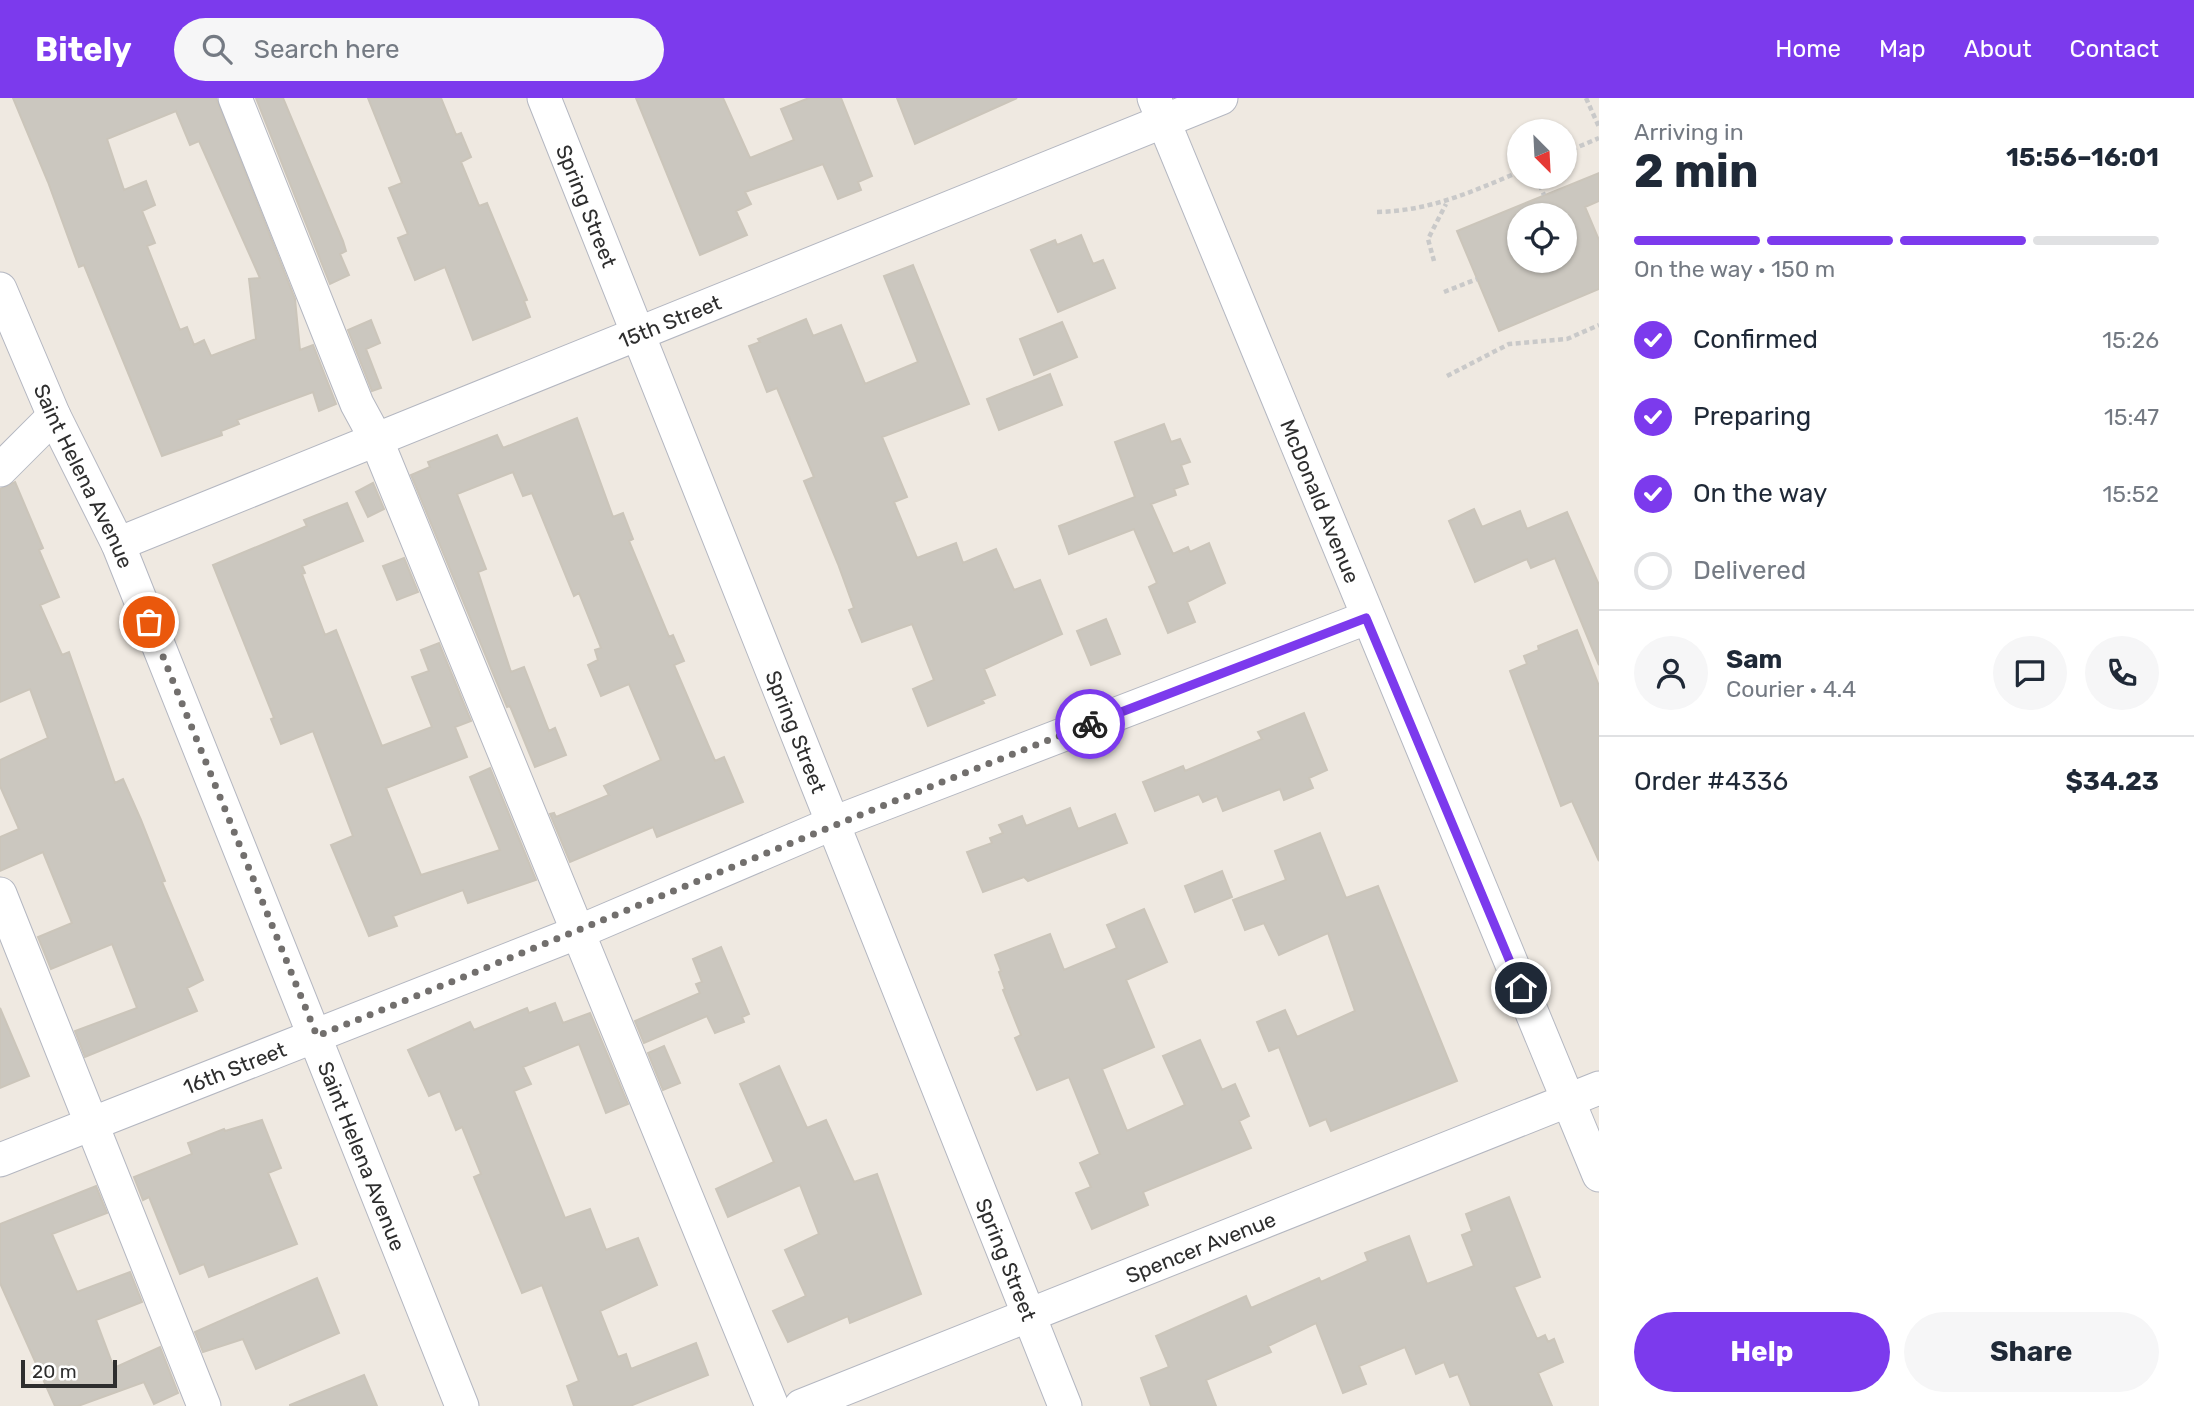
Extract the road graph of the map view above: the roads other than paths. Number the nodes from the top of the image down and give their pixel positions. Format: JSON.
{"nodes":[{"id":1,"x":235,"y":98,"type":"edge"},
{"id":2,"x":544,"y":98,"type":"edge"},
{"id":3,"x":1221,"y":98,"type":"edge"},
{"id":4,"x":1158,"y":110,"type":"edge"},
{"id":5,"x":0,"y":289,"type":"edge"},
{"id":6,"x":640,"y":335,"type":"junction"},
{"id":7,"x":54,"y":416,"type":"junction"},
{"id":8,"x":376,"y":439,"type":"junction"},
{"id":9,"x":0,"y":470,"type":"edge"},
{"id":10,"x":118,"y":544,"type":"junction"},
{"id":11,"x":1366,"y":618,"type":"junction"},
{"id":12,"x":831,"y":824,"type":"junction"},
{"id":13,"x":0,"y":894,"type":"edge"},
{"id":14,"x":576,"y":933,"type":"junction"},
{"id":15,"x":317,"y":1036,"type":"junction"},
{"id":16,"x":1599,"y":1088,"type":"edge"},
{"id":17,"x":1568,"y":1101,"type":"junction"},
{"id":18,"x":92,"y":1126,"type":"junction"},
{"id":19,"x":0,"y":1160,"type":"edge"},
{"id":20,"x":1599,"y":1175,"type":"edge"},
{"id":21,"x":1026,"y":1314,"type":"junction"},
{"id":22,"x":204,"y":1406,"type":"edge"},
{"id":23,"x":462,"y":1406,"type":"edge"},
{"id":24,"x":772,"y":1406,"type":"edge"},
{"id":25,"x":801,"y":1406,"type":"edge"},
{"id":26,"x":1065,"y":1406,"type":"edge"}],
"edges":[{"from":1,"to":8,"type":"street"},
{"from":2,"to":6,"type":"street","name":"Spring Street"},
{"from":3,"to":4,"type":"street","name":"15th Street"},
{"from":4,"to":6,"type":"street","name":"15th Street"},
{"from":4,"to":11,"type":"street","name":"McDonald Avenue"},
{"from":5,"to":7,"type":"street","name":"Saint Helena Avenue"},
{"from":6,"to":8,"type":"street","name":"15th Street"},
{"from":6,"to":12,"type":"street","name":"Spring Street"},
{"from":7,"to":9,"type":"street"},
{"from":7,"to":10,"type":"street","name":"Saint Helena Avenue"},
{"from":8,"to":10,"type":"street","name":"15th Street"},
{"from":8,"to":14,"type":"street"},
{"from":10,"to":15,"type":"street","name":"Saint Helena Avenue"},
{"from":11,"to":12,"type":"street","name":"16th Street"},
{"from":11,"to":17,"type":"street","name":"McDonald Avenue"},
{"from":12,"to":14,"type":"street","name":"16th Street"},
{"from":12,"to":21,"type":"street","name":"Spring Street"},
{"from":13,"to":18,"type":"street"},
{"from":14,"to":15,"type":"street","name":"16th Street"},
{"from":14,"to":24,"type":"street"},
{"from":15,"to":18,"type":"street","name":"16th Street"},
{"from":15,"to":23,"type":"street","name":"Saint Helena Avenue"},
{"from":16,"to":17,"type":"street","name":"Spencer Avenue"},
{"from":17,"to":20,"type":"street","name":"McDonald Avenue"},
{"from":17,"to":21,"type":"street","name":"Spencer Avenue"},
{"from":18,"to":19,"type":"street","name":"16th Street"},
{"from":18,"to":22,"type":"street"},
{"from":21,"to":25,"type":"street","name":"Spencer Avenue"},
{"from":21,"to":26,"type":"street","name":"Spring Street"}]}
